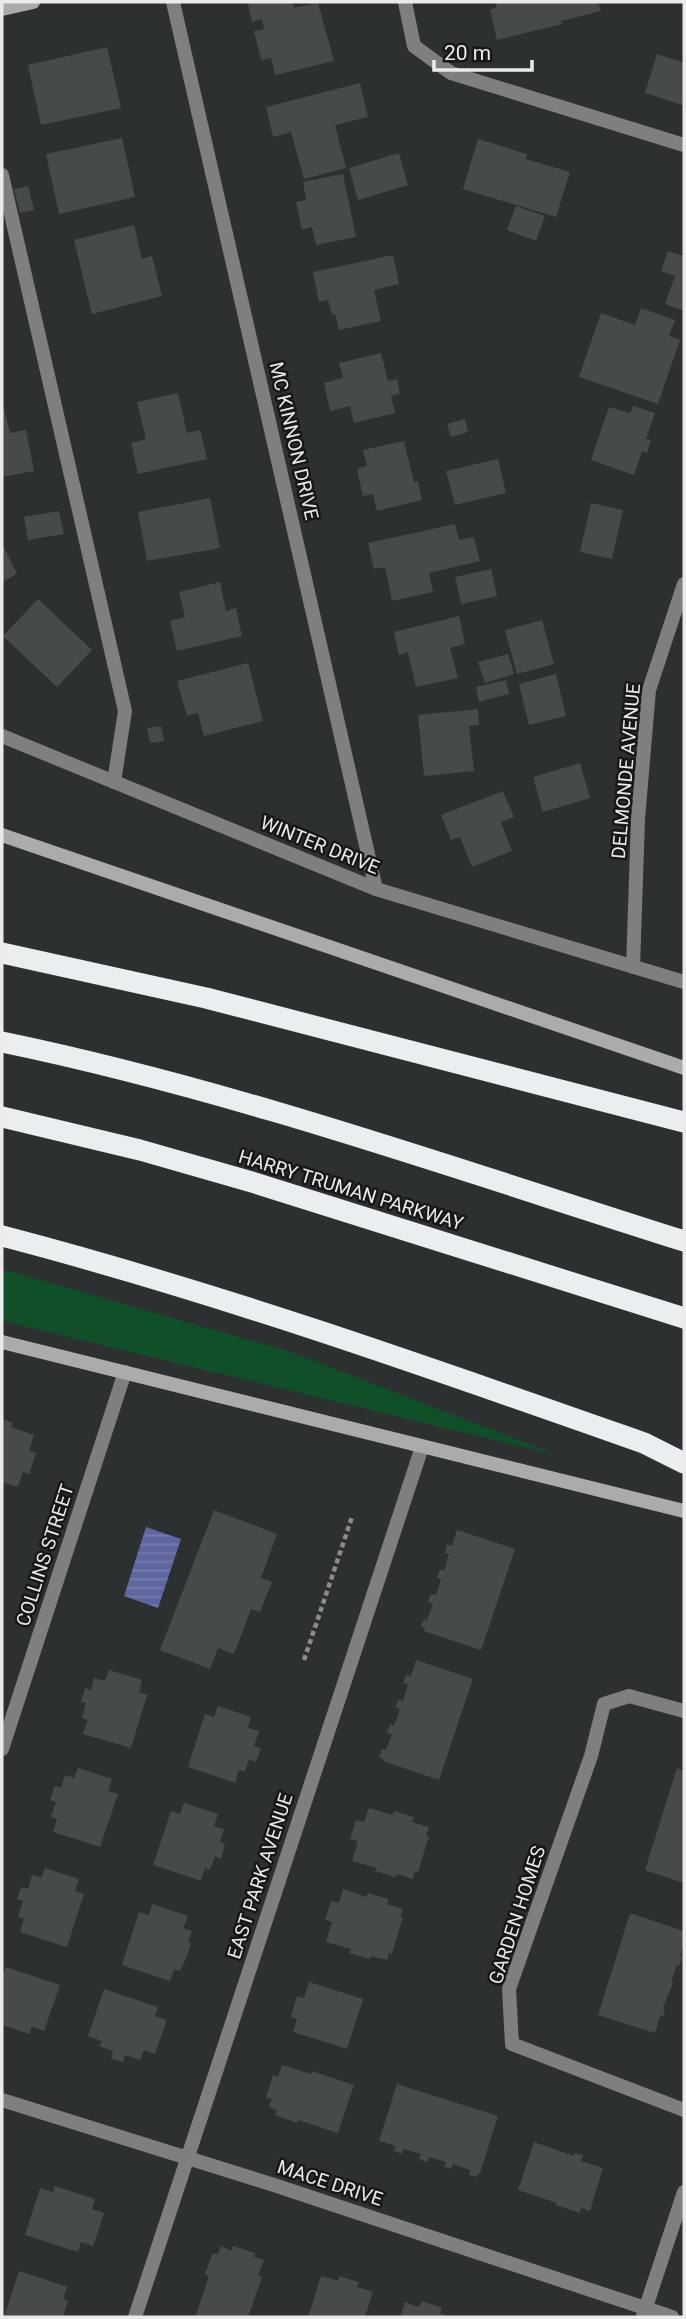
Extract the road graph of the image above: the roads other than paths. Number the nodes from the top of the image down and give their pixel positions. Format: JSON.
{"nodes":[{"id":1,"x":33,"y":2,"type":"edge"},
{"id":2,"x":173,"y":2,"type":"edge"},
{"id":3,"x":405,"y":2,"type":"edge"},
{"id":4,"x":2,"y":9,"type":"edge"},
{"id":5,"x":684,"y":145,"type":"edge"},
{"id":6,"x":2,"y":175,"type":"edge"},
{"id":7,"x":684,"y":584,"type":"edge"},
{"id":8,"x":2,"y":736,"type":"edge"},
{"id":9,"x":114,"y":782,"type":"junction"},
{"id":10,"x":2,"y":835,"type":"edge"},
{"id":11,"x":376,"y":889,"type":"junction"},
{"id":12,"x":2,"y":953,"type":"edge"},
{"id":13,"x":633,"y":967,"type":"junction"},
{"id":14,"x":684,"y":982,"type":"edge"},
{"id":15,"x":2,"y":1042,"type":"edge"},
{"id":16,"x":684,"y":1068,"type":"edge"},
{"id":17,"x":2,"y":1117,"type":"edge"},
{"id":18,"x":684,"y":1122,"type":"edge"},
{"id":19,"x":2,"y":1237,"type":"edge"},
{"id":20,"x":684,"y":1241,"type":"edge"},
{"id":21,"x":684,"y":1318,"type":"edge"},
{"id":22,"x":2,"y":1342,"type":"edge"},
{"id":23,"x":125,"y":1372,"type":"junction"},
{"id":24,"x":422,"y":1447,"type":"junction"},
{"id":25,"x":684,"y":1463,"type":"edge"},
{"id":26,"x":684,"y":1511,"type":"edge"},
{"id":27,"x":684,"y":1711,"type":"edge"},
{"id":28,"x":2,"y":1749,"type":"edge"},
{"id":29,"x":2,"y":2100,"type":"edge"},
{"id":30,"x":684,"y":2110,"type":"edge"},
{"id":31,"x":188,"y":2158,"type":"junction"},
{"id":32,"x":684,"y":2193,"type":"edge"},
{"id":33,"x":644,"y":2313,"type":"edge"},
{"id":34,"x":135,"y":2317,"type":"edge"},
{"id":35,"x":672,"y":2317,"type":"edge"}],
"edges":[{"from":1,"to":4,"type":"main road"},
{"from":2,"to":11,"type":"street","name":"MC KINNON DRIVE"},
{"from":3,"to":5,"type":"street"},
{"from":6,"to":9,"type":"street"},
{"from":7,"to":13,"type":"street","name":"DELMONDE AVENUE"},
{"from":8,"to":9,"type":"street","name":"WINTER DRIVE"},
{"from":9,"to":11,"type":"street","name":"WINTER DRIVE"},
{"from":10,"to":16,"type":"main road"},
{"from":11,"to":13,"type":"street","name":"WINTER DRIVE"},
{"from":12,"to":18,"type":"highway"},
{"from":13,"to":14,"type":"street","name":"WINTER DRIVE"},
{"from":15,"to":20,"type":"highway"},
{"from":17,"to":21,"type":"highway","name":"HARRY TRUMAN PARKWAY"},
{"from":19,"to":25,"type":"highway"},
{"from":22,"to":23,"type":"main road"},
{"from":23,"to":24,"type":"main road"},
{"from":23,"to":28,"type":"street","name":"COLLINS STREET"},
{"from":24,"to":26,"type":"main road"},
{"from":24,"to":31,"type":"street","name":"EAST PARK AVENUE"},
{"from":27,"to":30,"type":"street","name":"GARDEN HOMES"},
{"from":29,"to":31,"type":"street","name":"MACE DRIVE"},
{"from":31,"to":33,"type":"street","name":"MACE DRIVE"},
{"from":31,"to":34,"type":"street","name":"EAST PARK AVENUE"},
{"from":32,"to":33,"type":"street"},
{"from":33,"to":35,"type":"street","name":"MACE DRIVE"}]}
